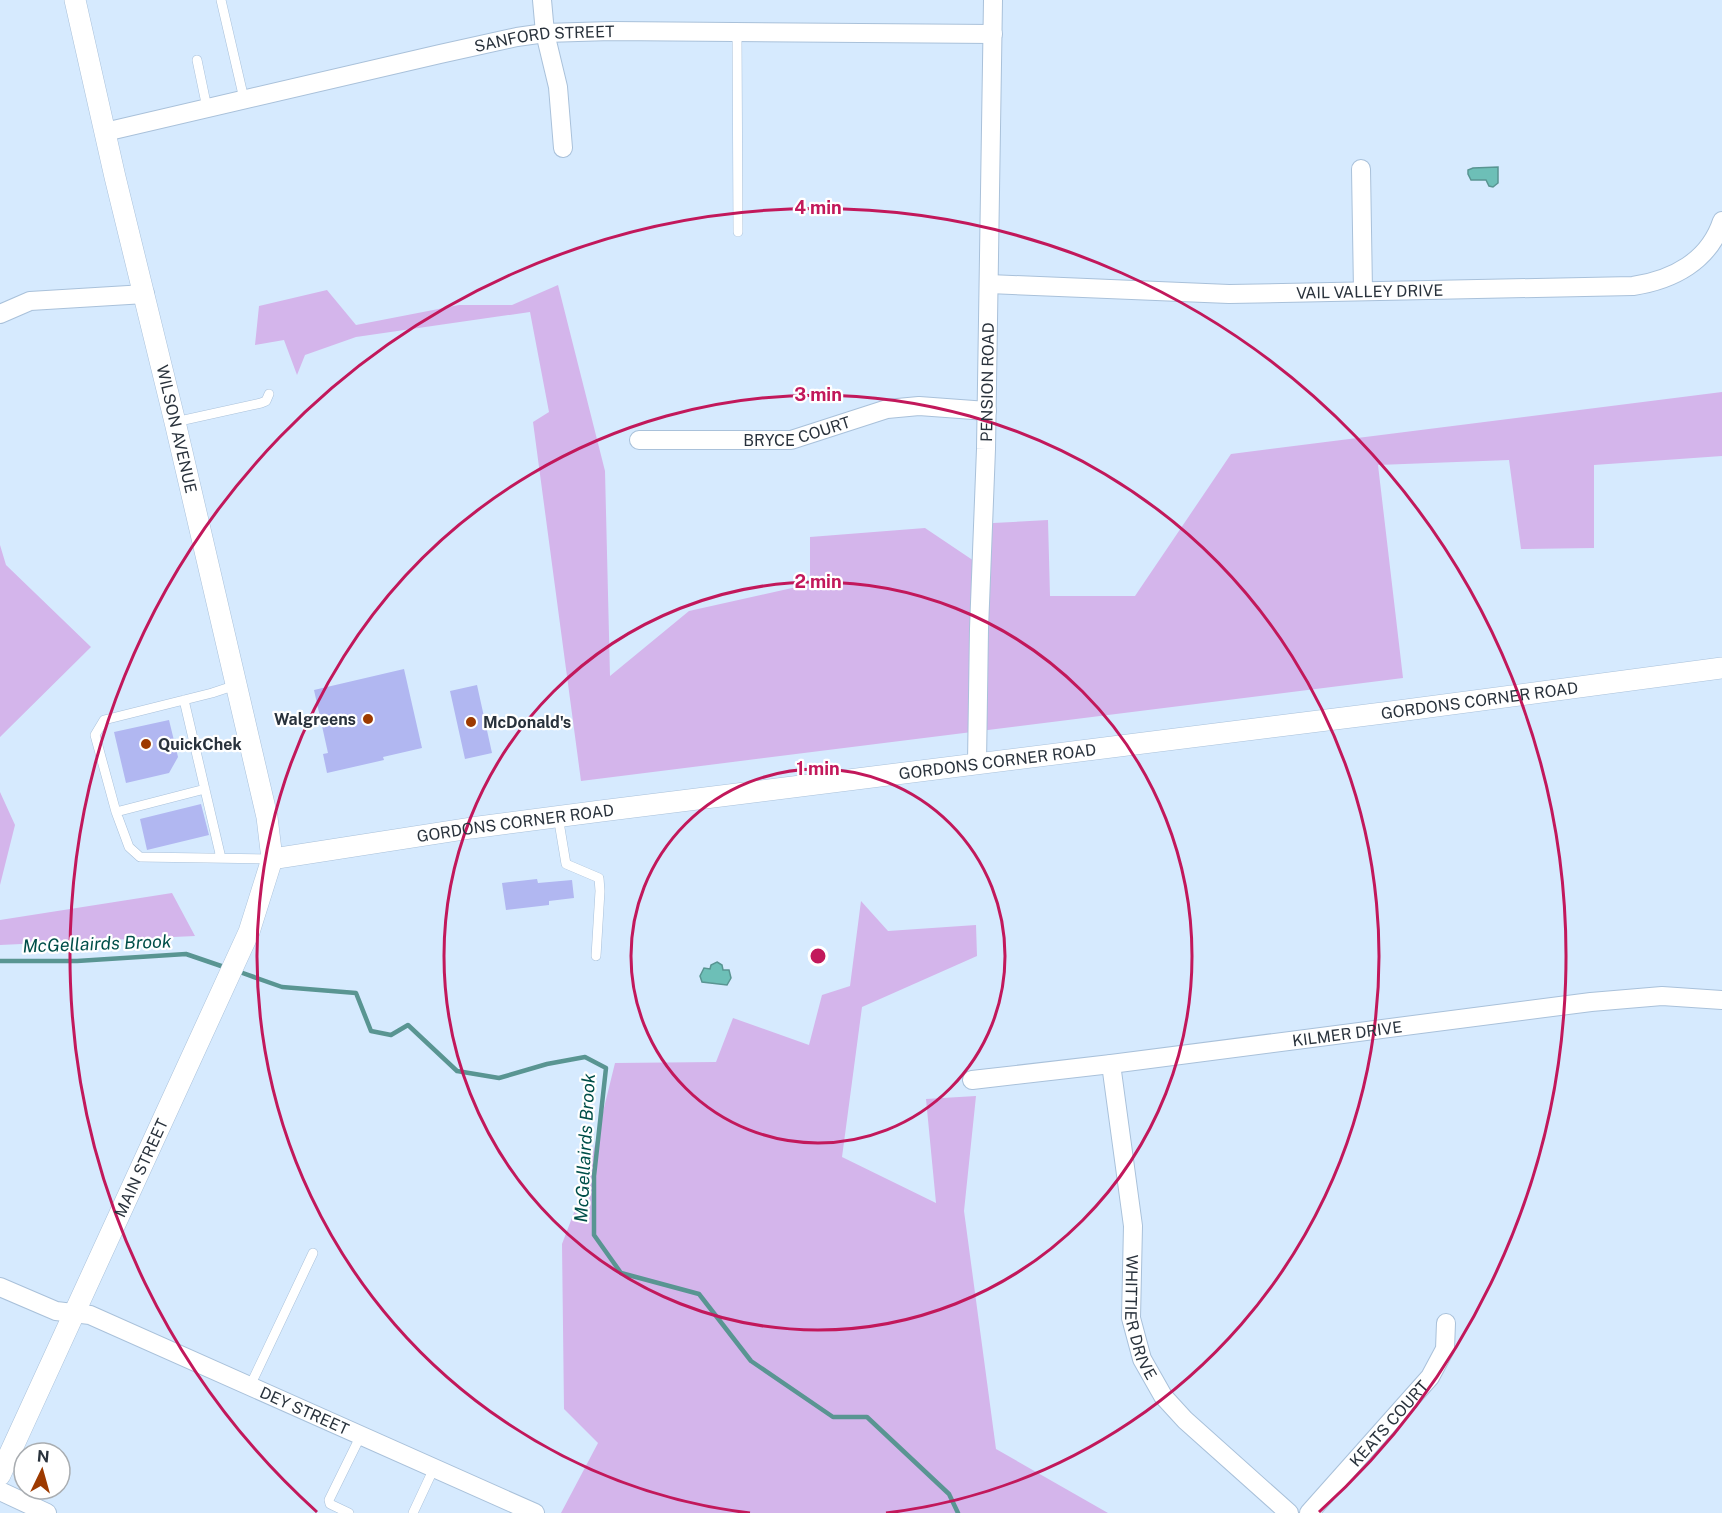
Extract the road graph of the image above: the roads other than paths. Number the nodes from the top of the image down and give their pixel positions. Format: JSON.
{"nodes":[{"id":1,"x":75,"y":0,"type":"edge"},
{"id":2,"x":221,"y":0,"type":"edge"},
{"id":3,"x":542,"y":0,"type":"edge"},
{"id":4,"x":993,"y":0,"type":"edge"},
{"id":5,"x":545,"y":33,"type":"junction"},
{"id":6,"x":737,"y":33,"type":"junction"},
{"id":7,"x":993,"y":34,"type":"junction"},
{"id":8,"x":197,"y":60,"type":"dead end"},
{"id":9,"x":244,"y":99,"type":"junction"},
{"id":10,"x":207,"y":108,"type":"junction"},
{"id":11,"x":105,"y":132,"type":"junction"},
{"id":12,"x":563,"y":148,"type":"dead end"},
{"id":13,"x":1361,"y":168,"type":"dead end"},
{"id":14,"x":1722,"y":221,"type":"edge"},
{"id":15,"x":738,"y":232,"type":"dead end"},
{"id":16,"x":989,"y":284,"type":"junction"},
{"id":17,"x":1363,"y":291,"type":"junction"},
{"id":18,"x":145,"y":294,"type":"junction"},
{"id":19,"x":0,"y":314,"type":"edge"},
{"id":20,"x":269,"y":394,"type":"dead end"},
{"id":21,"x":987,"y":411,"type":"junction"},
{"id":22,"x":175,"y":422,"type":"junction"},
{"id":23,"x":639,"y":440,"type":"dead end"},
{"id":24,"x":1722,"y":668,"type":"edge"},
{"id":25,"x":236,"y":685,"type":"junction"},
{"id":26,"x":184,"y":700,"type":"junction"},
{"id":27,"x":977,"y":763,"type":"junction"},
{"id":28,"x":205,"y":789,"type":"junction"},
{"id":29,"x":116,"y":812,"type":"junction"},
{"id":30,"x":558,"y":816,"type":"junction"},
{"id":31,"x":221,"y":858,"type":"junction"},
{"id":32,"x":272,"y":859,"type":"junction"},
{"id":33,"x":596,"y":956,"type":"dead end"},
{"id":34,"x":1722,"y":1000,"type":"edge"},
{"id":35,"x":1112,"y":1064,"type":"junction"},
{"id":36,"x":972,"y":1080,"type":"dead end"},
{"id":37,"x":313,"y":1253,"type":"dead end"},
{"id":38,"x":0,"y":1287,"type":"edge"},
{"id":39,"x":73,"y":1313,"type":"junction"},
{"id":40,"x":1446,"y":1323,"type":"dead end"},
{"id":41,"x":250,"y":1386,"type":"junction"},
{"id":42,"x":361,"y":1435,"type":"junction"},
{"id":43,"x":434,"y":1468,"type":"junction"},
{"id":44,"x":0,"y":1475,"type":"edge"},
{"id":45,"x":0,"y":1491,"type":"edge"},
{"id":46,"x":46,"y":1513,"type":"edge"},
{"id":47,"x":349,"y":1513,"type":"edge"},
{"id":48,"x":413,"y":1513,"type":"edge"},
{"id":49,"x":535,"y":1513,"type":"edge"},
{"id":50,"x":1289,"y":1513,"type":"edge"},
{"id":51,"x":1309,"y":1513,"type":"edge"}],
"edges":[{"from":1,"to":11,"type":"street","name":"WILSON AVENUE"},
{"from":2,"to":9,"type":"lane"},
{"from":3,"to":5,"type":"street"},
{"from":4,"to":7,"type":"street","name":"PENSION ROAD"},
{"from":5,"to":6,"type":"street","name":"SANFORD STREET"},
{"from":5,"to":9,"type":"street","name":"SANFORD STREET"},
{"from":5,"to":12,"type":"street"},
{"from":6,"to":7,"type":"street","name":"SANFORD STREET"},
{"from":6,"to":15,"type":"lane"},
{"from":7,"to":16,"type":"street","name":"PENSION ROAD"},
{"from":8,"to":10,"type":"lane"},
{"from":9,"to":10,"type":"street","name":"SANFORD STREET"},
{"from":10,"to":11,"type":"street","name":"SANFORD STREET"},
{"from":11,"to":18,"type":"street","name":"WILSON AVENUE"},
{"from":13,"to":17,"type":"street"},
{"from":14,"to":17,"type":"street","name":"VAIL VALLEY DRIVE"},
{"from":16,"to":17,"type":"street","name":"VAIL VALLEY DRIVE"},
{"from":16,"to":21,"type":"street","name":"PENSION ROAD"},
{"from":18,"to":19,"type":"street"},
{"from":18,"to":22,"type":"street","name":"WILSON AVENUE"},
{"from":20,"to":22,"type":"lane"},
{"from":21,"to":23,"type":"street","name":"BRYCE COURT"},
{"from":21,"to":27,"type":"street","name":"PENSION ROAD"},
{"from":22,"to":25,"type":"street","name":"WILSON AVENUE"},
{"from":24,"to":27,"type":"street","name":"GORDONS CORNER ROAD"},
{"from":25,"to":26,"type":"lane"},
{"from":25,"to":32,"type":"street","name":"WILSON AVENUE"},
{"from":26,"to":28,"type":"lane"},
{"from":26,"to":29,"type":"lane"},
{"from":27,"to":30,"type":"street","name":"GORDONS CORNER ROAD"},
{"from":28,"to":29,"type":"lane"},
{"from":28,"to":31,"type":"lane"},
{"from":29,"to":31,"type":"lane"},
{"from":30,"to":32,"type":"street","name":"GORDONS CORNER ROAD"},
{"from":30,"to":33,"type":"lane"},
{"from":31,"to":32,"type":"lane"},
{"from":32,"to":39,"type":"street","name":"MAIN STREET"},
{"from":34,"to":35,"type":"street","name":"KILMER DRIVE"},
{"from":35,"to":36,"type":"street","name":"KILMER DRIVE"},
{"from":35,"to":50,"type":"street","name":"WHITTIER DRIVE"},
{"from":37,"to":41,"type":"lane"},
{"from":38,"to":39,"type":"street","name":"DEY STREET"},
{"from":39,"to":41,"type":"street","name":"DEY STREET"},
{"from":39,"to":44,"type":"street","name":"MAIN STREET"},
{"from":40,"to":51,"type":"street","name":"KEATS COURT"},
{"from":41,"to":42,"type":"street","name":"DEY STREET"},
{"from":42,"to":43,"type":"street","name":"DEY STREET"},
{"from":42,"to":47,"type":"lane"},
{"from":43,"to":48,"type":"lane"},
{"from":43,"to":49,"type":"street","name":"DEY STREET"},
{"from":45,"to":46,"type":"street"}]}
